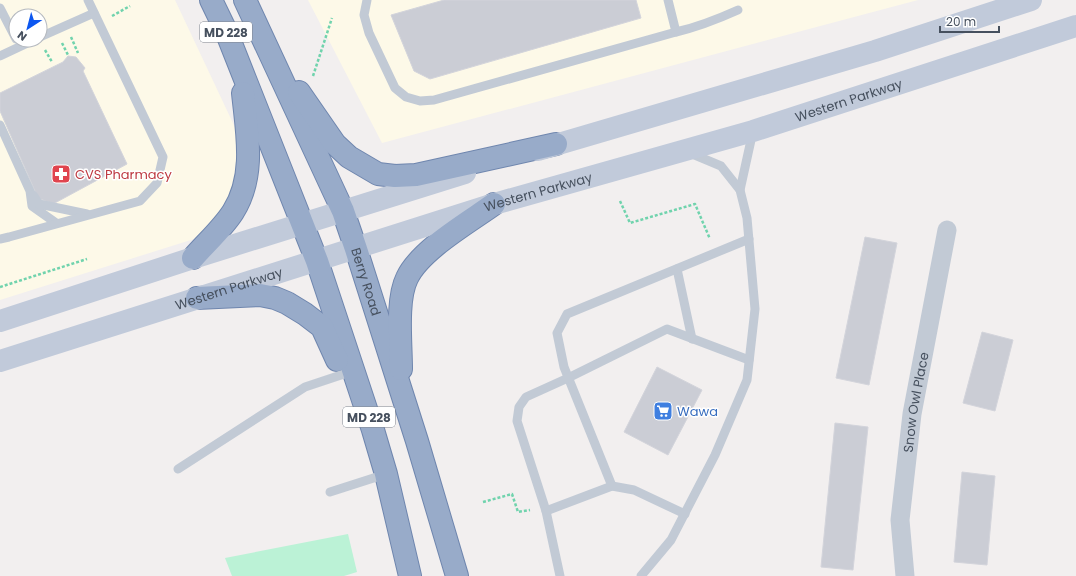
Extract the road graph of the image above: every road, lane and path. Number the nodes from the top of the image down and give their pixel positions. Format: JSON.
{"nodes":[{"id":1,"x":88,"y":0,"type":"edge"},
{"id":2,"x":211,"y":0,"type":"edge"},
{"id":3,"x":245,"y":0,"type":"edge"},
{"id":4,"x":367,"y":0,"type":"edge"},
{"id":5,"x":668,"y":0,"type":"edge"},
{"id":6,"x":1031,"y":0,"type":"edge"},
{"id":7,"x":130,"y":6,"type":"dead end"},
{"id":8,"x":0,"y":8,"type":"edge"},
{"id":9,"x":738,"y":10,"type":"dead end"},
{"id":10,"x":94,"y":13,"type":"junction"},
{"id":11,"x":108,"y":18,"type":"dead end"},
{"id":12,"x":332,"y":18,"type":"dead end"},
{"id":13,"x":8,"y":23,"type":"edge"},
{"id":14,"x":1076,"y":26,"type":"edge"},
{"id":15,"x":676,"y":32,"type":"junction"},
{"id":16,"x":48,"y":33,"type":"edge"},
{"id":17,"x":75,"y":34,"type":"dead end"},
{"id":18,"x":263,"y":38,"type":"junction"},
{"id":19,"x":10,"y":48,"type":"edge"},
{"id":20,"x":78,"y":53,"type":"dead end"},
{"id":21,"x":0,"y":56,"type":"edge"},
{"id":22,"x":240,"y":66,"type":"junction"},
{"id":23,"x":313,"y":76,"type":"dead end"},
{"id":24,"x":0,"y":125,"type":"edge"},
{"id":25,"x":753,"y":131,"type":"junction"},
{"id":26,"x":556,"y":144,"type":"junction"},
{"id":27,"x":685,"y":151,"type":"junction"},
{"id":28,"x":740,"y":190,"type":"junction"},
{"id":29,"x":30,"y":191,"type":"junction"},
{"id":30,"x":620,"y":201,"type":"dead end"},
{"id":31,"x":494,"y":204,"type":"junction"},
{"id":32,"x":343,"y":211,"type":"junction"},
{"id":33,"x":89,"y":215,"type":"junction"},
{"id":34,"x":56,"y":224,"type":"junction"},
{"id":35,"x":302,"y":224,"type":"junction"},
{"id":36,"x":947,"y":230,"type":"dead end"},
{"id":37,"x":0,"y":239,"type":"edge"},
{"id":38,"x":710,"y":239,"type":"dead end"},
{"id":39,"x":749,"y":239,"type":"junction"},
{"id":40,"x":356,"y":249,"type":"junction"},
{"id":41,"x":193,"y":258,"type":"junction"},
{"id":42,"x":87,"y":259,"type":"dead end"},
{"id":43,"x":316,"y":261,"type":"junction"},
{"id":44,"x":677,"y":269,"type":"junction"},
{"id":45,"x":0,"y":287,"type":"edge"},
{"id":46,"x":197,"y":298,"type":"junction"},
{"id":47,"x":0,"y":321,"type":"edge"},
{"id":48,"x":692,"y":339,"type":"junction"},
{"id":49,"x":750,"y":360,"type":"junction"},
{"id":50,"x":0,"y":361,"type":"edge"},
{"id":51,"x":344,"y":374,"type":"junction"},
{"id":52,"x":568,"y":378,"type":"junction"},
{"id":53,"x":401,"y":390,"type":"junction"},
{"id":54,"x":373,"y":430,"type":"junction"},
{"id":55,"x":178,"y":469,"type":"dead end"},
{"id":56,"x":386,"y":474,"type":"junction"},
{"id":57,"x":612,"y":486,"type":"junction"},
{"id":58,"x":330,"y":492,"type":"dead end"},
{"id":59,"x":483,"y":502,"type":"dead end"},
{"id":60,"x":546,"y":508,"type":"junction"},
{"id":61,"x":685,"y":514,"type":"junction"},
{"id":62,"x":410,"y":576,"type":"edge"},
{"id":63,"x":457,"y":576,"type":"edge"},
{"id":64,"x":560,"y":576,"type":"edge"},
{"id":65,"x":640,"y":576,"type":"edge"},
{"id":66,"x":905,"y":576,"type":"edge"}],
"edges":[{"from":1,"to":10,"type":"lane"},
{"from":2,"to":22,"type":"highway","number":"MD 228"},
{"from":3,"to":18,"type":"highway","name":"Berry Road","number":"MD 228"},
{"from":4,"to":15,"type":"lane"},
{"from":5,"to":15,"type":"lane"},
{"from":6,"to":26,"type":"main road"},
{"from":7,"to":11,"type":"path"},
{"from":8,"to":13,"type":"lane"},
{"from":9,"to":15,"type":"lane"},
{"from":10,"to":16,"type":"lane"},
{"from":10,"to":33,"type":"lane"},
{"from":12,"to":23,"type":"path"},
{"from":14,"to":25,"type":"main road","name":"Western Parkway"},
{"from":17,"to":20,"type":"path"},
{"from":18,"to":26,"type":"highway"},
{"from":18,"to":32,"type":"highway","name":"Berry Road","number":"MD 228"},
{"from":19,"to":21,"type":"lane"},
{"from":22,"to":35,"type":"highway","number":"MD 228"},
{"from":22,"to":41,"type":"highway"},
{"from":24,"to":29,"type":"lane"},
{"from":25,"to":27,"type":"main road","name":"Western Parkway"},
{"from":25,"to":28,"type":"lane"},
{"from":26,"to":32,"type":"main road"},
{"from":27,"to":28,"type":"lane"},
{"from":27,"to":31,"type":"main road","name":"Western Parkway"},
{"from":28,"to":39,"type":"lane"},
{"from":29,"to":33,"type":"lane"},
{"from":29,"to":34,"type":"lane"},
{"from":30,"to":38,"type":"path"},
{"from":31,"to":40,"type":"main road","name":"Western Parkway"},
{"from":31,"to":53,"type":"highway"},
{"from":32,"to":35,"type":"main road"},
{"from":32,"to":40,"type":"highway","name":"Berry Road","number":"MD 228"},
{"from":33,"to":34,"type":"lane"},
{"from":34,"to":37,"type":"lane"},
{"from":35,"to":41,"type":"main road"},
{"from":35,"to":43,"type":"highway","number":"MD 228"},
{"from":36,"to":66,"type":"street","name":"Snow Owl Place"},
{"from":39,"to":44,"type":"lane"},
{"from":39,"to":49,"type":"lane"},
{"from":40,"to":43,"type":"main road","name":"Western Parkway"},
{"from":40,"to":53,"type":"highway","name":"Berry Road","number":"MD 228"},
{"from":41,"to":47,"type":"main road"},
{"from":42,"to":45,"type":"path"},
{"from":43,"to":46,"type":"main road","name":"Western Parkway"},
{"from":43,"to":54,"type":"highway","number":"MD 228"},
{"from":44,"to":48,"type":"lane"},
{"from":44,"to":52,"type":"lane"},
{"from":46,"to":50,"type":"main road","name":"Western Parkway"},
{"from":46,"to":51,"type":"highway"},
{"from":48,"to":49,"type":"lane"},
{"from":48,"to":52,"type":"lane"},
{"from":49,"to":61,"type":"lane"},
{"from":51,"to":54,"type":"highway"},
{"from":51,"to":55,"type":"lane"},
{"from":52,"to":57,"type":"lane"},
{"from":52,"to":60,"type":"lane"},
{"from":53,"to":63,"type":"highway","name":"Berry Road","number":"MD 228"},
{"from":54,"to":56,"type":"highway","number":"MD 228"},
{"from":56,"to":58,"type":"lane"},
{"from":56,"to":62,"type":"highway","number":"MD 228"},
{"from":57,"to":60,"type":"lane"},
{"from":57,"to":61,"type":"lane"},
{"from":59,"to":60,"type":"path"},
{"from":60,"to":64,"type":"lane"},
{"from":61,"to":65,"type":"lane"}]}
